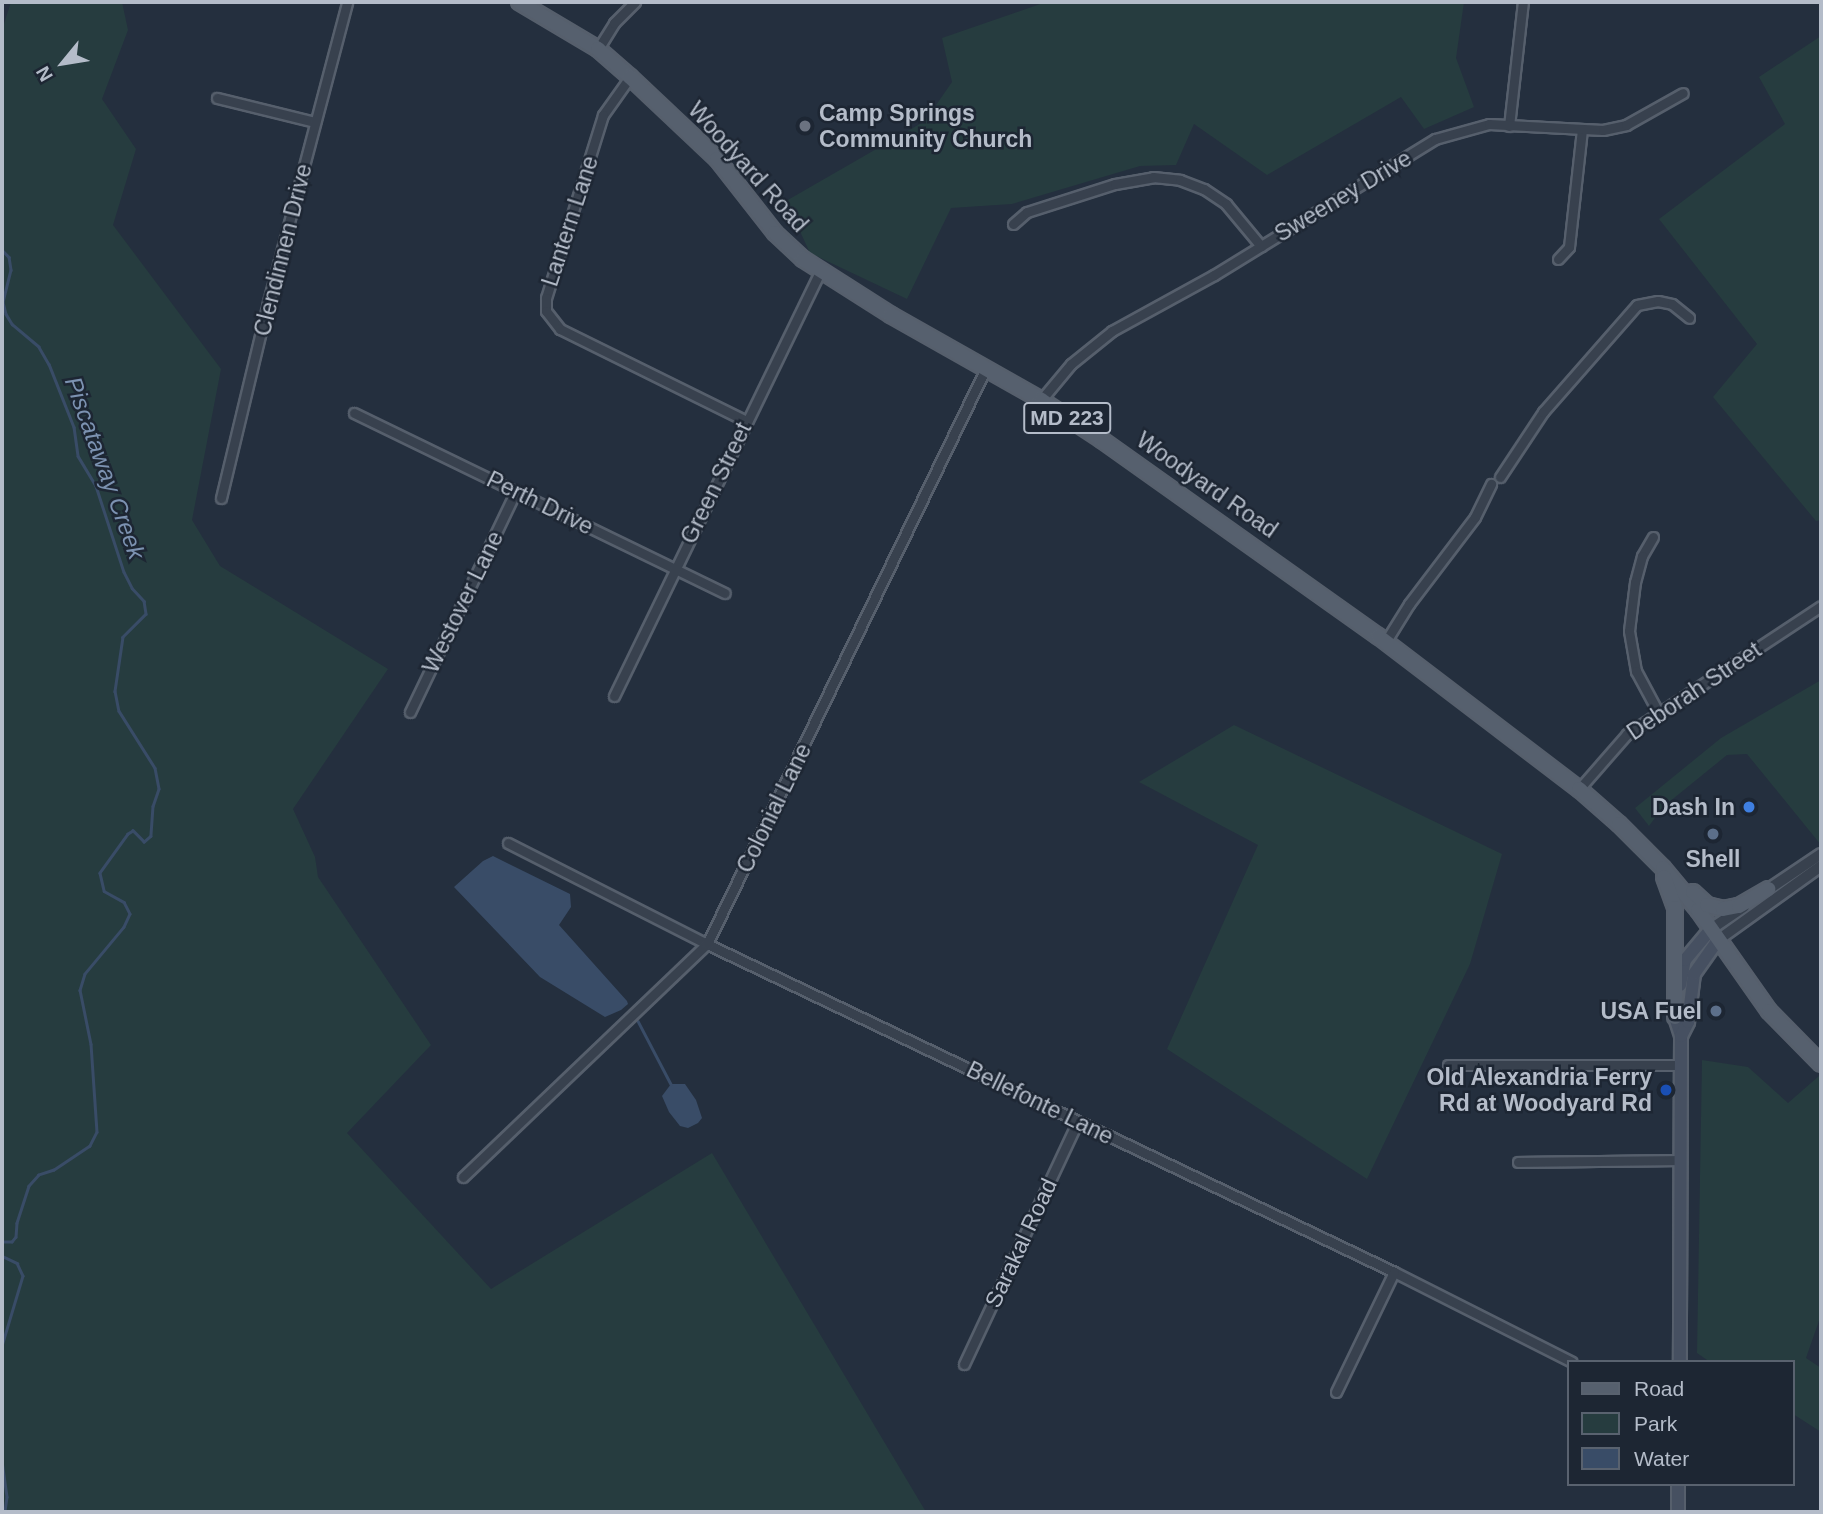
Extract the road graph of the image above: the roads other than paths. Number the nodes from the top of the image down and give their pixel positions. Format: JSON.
{"nodes":[{"id":1,"x":347,"y":2,"type":"edge"},
{"id":2,"x":519,"y":2,"type":"edge"},
{"id":3,"x":635,"y":2,"type":"edge"},
{"id":4,"x":1523,"y":2,"type":"edge"},
{"id":5,"x":598,"y":50,"type":"junction"},
{"id":6,"x":630,"y":77,"type":"junction"},
{"id":7,"x":1683,"y":93,"type":"dead end"},
{"id":8,"x":217,"y":98,"type":"dead end"},
{"id":9,"x":314,"y":122,"type":"junction"},
{"id":10,"x":1509,"y":126,"type":"junction"},
{"id":11,"x":1582,"y":130,"type":"junction"},
{"id":12,"x":1013,"y":224,"type":"dead end"},
{"id":13,"x":1261,"y":246,"type":"junction"},
{"id":14,"x":1558,"y":259,"type":"dead end"},
{"id":15,"x":820,"y":272,"type":"junction"},
{"id":16,"x":1689,"y":318,"type":"dead end"},
{"id":17,"x":986,"y":368,"type":"junction"},
{"id":18,"x":1041,"y":400,"type":"junction"},
{"id":19,"x":354,"y":413,"type":"dead end"},
{"id":20,"x":746,"y":421,"type":"junction"},
{"id":21,"x":1500,"y":477,"type":"dead end"},
{"id":22,"x":1491,"y":484,"type":"dead end"},
{"id":23,"x":516,"y":491,"type":"junction"},
{"id":24,"x":221,"y":498,"type":"dead end"},
{"id":25,"x":1653,"y":537,"type":"dead end"},
{"id":26,"x":674,"y":569,"type":"junction"},
{"id":27,"x":725,"y":593,"type":"dead end"},
{"id":28,"x":1821,"y":606,"type":"edge"},
{"id":29,"x":1386,"y":641,"type":"junction"},
{"id":30,"x":614,"y":696,"type":"dead end"},
{"id":31,"x":410,"y":712,"type":"dead end"},
{"id":32,"x":1657,"y":712,"type":"junction"},
{"id":33,"x":1579,"y":789,"type":"junction"},
{"id":34,"x":508,"y":843,"type":"dead end"},
{"id":35,"x":1821,"y":854,"type":"edge"},
{"id":36,"x":1653,"y":857,"type":"junction"},
{"id":37,"x":1821,"y":866,"type":"edge"},
{"id":38,"x":1769,"y":889,"type":"junction"},
{"id":39,"x":1715,"y":934,"type":"junction"},
{"id":40,"x":707,"y":944,"type":"junction"},
{"id":41,"x":1675,"y":1017,"type":"junction"},
{"id":42,"x":1681,"y":1036,"type":"junction"},
{"id":43,"x":1821,"y":1064,"type":"edge"},
{"id":44,"x":1448,"y":1065,"type":"dead end"},
{"id":45,"x":1681,"y":1065,"type":"junction"},
{"id":46,"x":1078,"y":1121,"type":"junction"},
{"id":47,"x":1679,"y":1160,"type":"junction"},
{"id":48,"x":1518,"y":1163,"type":"dead end"},
{"id":49,"x":463,"y":1177,"type":"dead end"},
{"id":50,"x":1394,"y":1272,"type":"junction"},
{"id":51,"x":1568,"y":1360,"type":"edge"},
{"id":52,"x":1680,"y":1360,"type":"edge"},
{"id":53,"x":964,"y":1364,"type":"dead end"},
{"id":54,"x":1336,"y":1392,"type":"dead end"},
{"id":55,"x":1678,"y":1486,"type":"edge"},
{"id":56,"x":1678,"y":1512,"type":"edge"}],
"edges":[{"from":1,"to":9,"type":"street","name":"Clendinnen Drive"},
{"from":2,"to":5,"type":"main road","name":"Woodyard Road","number":"MD 223"},
{"from":3,"to":5,"type":"street"},
{"from":4,"to":10,"type":"street"},
{"from":5,"to":6,"type":"main road","name":"Woodyard Road","number":"MD 223"},
{"from":6,"to":15,"type":"main road","name":"Woodyard Road","number":"MD 223"},
{"from":6,"to":20,"type":"street","name":"Lantern Lane"},
{"from":7,"to":11,"type":"street","name":"Sweeney Drive"},
{"from":8,"to":9,"type":"street"},
{"from":9,"to":24,"type":"street","name":"Clendinnen Drive"},
{"from":10,"to":11,"type":"street","name":"Sweeney Drive"},
{"from":10,"to":13,"type":"street","name":"Sweeney Drive"},
{"from":11,"to":14,"type":"street"},
{"from":12,"to":13,"type":"street"},
{"from":13,"to":18,"type":"street","name":"Sweeney Drive"},
{"from":15,"to":17,"type":"main road","name":"Woodyard Road","number":"MD 223"},
{"from":15,"to":20,"type":"street","name":"Green Street"},
{"from":16,"to":21,"type":"street"},
{"from":17,"to":18,"type":"main road","name":"Woodyard Road","number":"MD 223"},
{"from":17,"to":40,"type":"street","name":"Colonial Lane"},
{"from":18,"to":29,"type":"main road","name":"Woodyard Road","number":"MD 223"},
{"from":19,"to":23,"type":"street","name":"Perth Drive"},
{"from":20,"to":26,"type":"street","name":"Green Street"},
{"from":22,"to":29,"type":"street"},
{"from":23,"to":26,"type":"street","name":"Perth Drive"},
{"from":23,"to":31,"type":"street","name":"Westover Lane"},
{"from":25,"to":32,"type":"street"},
{"from":26,"to":27,"type":"street","name":"Perth Drive"},
{"from":26,"to":30,"type":"street","name":"Green Street"},
{"from":28,"to":32,"type":"street","name":"Deborah Street"},
{"from":29,"to":33,"type":"main road","name":"Woodyard Road","number":"MD 223"},
{"from":32,"to":33,"type":"street","name":"Deborah Street"},
{"from":33,"to":36,"type":"main road","name":"Woodyard Road","number":"MD 223"},
{"from":34,"to":40,"type":"street","name":"Bellefonte Lane"},
{"from":35,"to":38,"type":"street"},
{"from":36,"to":38,"type":"main road"},
{"from":36,"to":39,"type":"main road","name":"Woodyard Road","number":"MD 223"},
{"from":36,"to":41,"type":"main road"},
{"from":37,"to":39,"type":"street"},
{"from":38,"to":39,"type":"street"},
{"from":39,"to":41,"type":"main road"},
{"from":39,"to":42,"type":"main road"},
{"from":39,"to":43,"type":"main road","name":"Woodyard Road","number":"MD 223"},
{"from":40,"to":46,"type":"street","name":"Bellefonte Lane"},
{"from":40,"to":49,"type":"street","name":"Colonial Lane"},
{"from":41,"to":42,"type":"main road"},
{"from":42,"to":45,"type":"main road"},
{"from":44,"to":45,"type":"street"},
{"from":45,"to":47,"type":"main road"},
{"from":46,"to":50,"type":"street","name":"Bellefonte Lane"},
{"from":46,"to":53,"type":"street","name":"Sarakal Road"},
{"from":47,"to":48,"type":"street"},
{"from":47,"to":52,"type":"main road"},
{"from":50,"to":51,"type":"street","name":"Bellefonte Lane"},
{"from":50,"to":54,"type":"street"},
{"from":55,"to":56,"type":"main road"}]}
